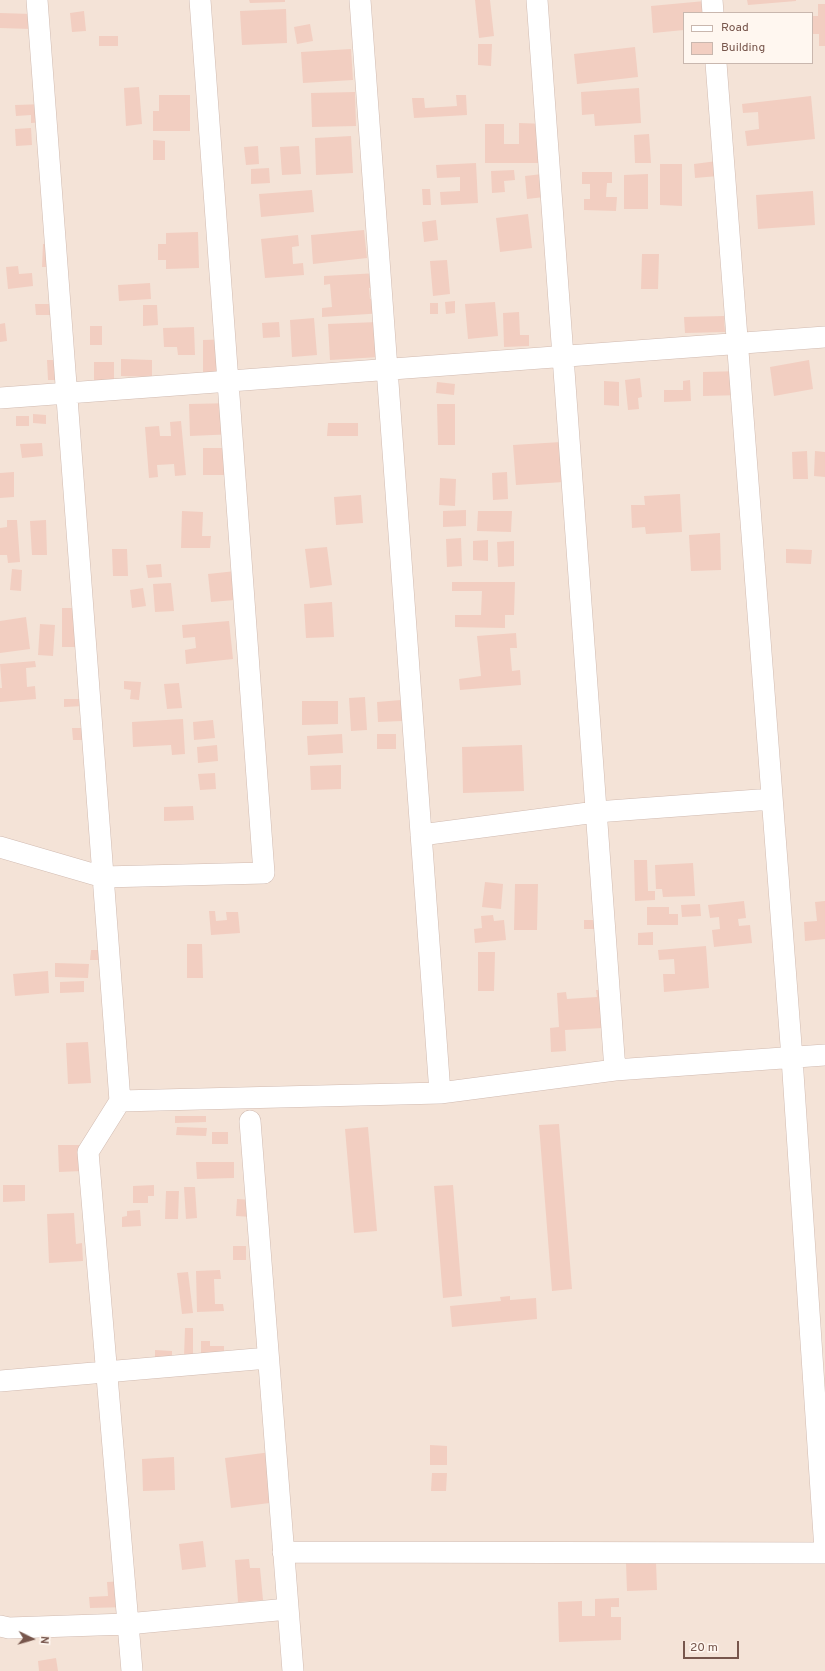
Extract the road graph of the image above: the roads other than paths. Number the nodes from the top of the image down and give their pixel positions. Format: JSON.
{"nodes":[{"id":1,"x":37,"y":0,"type":"edge"},
{"id":2,"x":200,"y":0,"type":"edge"},
{"id":3,"x":360,"y":0,"type":"edge"},
{"id":4,"x":537,"y":0,"type":"edge"},
{"id":5,"x":712,"y":0,"type":"edge"},
{"id":6,"x":713,"y":12,"type":"edge"},
{"id":7,"x":716,"y":64,"type":"edge"},
{"id":8,"x":825,"y":337,"type":"edge"},
{"id":9,"x":738,"y":344,"type":"junction"},
{"id":10,"x":563,"y":356,"type":"junction"},
{"id":11,"x":387,"y":369,"type":"junction"},
{"id":12,"x":228,"y":381,"type":"junction"},
{"id":13,"x":67,"y":394,"type":"junction"},
{"id":14,"x":0,"y":398,"type":"edge"},
{"id":15,"x":772,"y":799,"type":"junction"},
{"id":16,"x":596,"y":812,"type":"junction"},
{"id":17,"x":421,"y":835,"type":"junction"},
{"id":18,"x":0,"y":847,"type":"edge"},
{"id":19,"x":103,"y":877,"type":"junction"},
{"id":20,"x":825,"y":1055,"type":"edge"},
{"id":21,"x":792,"y":1058,"type":"junction"},
{"id":22,"x":615,"y":1070,"type":"junction"},
{"id":23,"x":440,"y":1093,"type":"junction"},
{"id":24,"x":120,"y":1101,"type":"junction"},
{"id":25,"x":250,"y":1121,"type":"dead end"},
{"id":26,"x":268,"y":1358,"type":"junction"},
{"id":27,"x":106,"y":1371,"type":"junction"},
{"id":28,"x":0,"y":1380,"type":"edge"},
{"id":29,"x":825,"y":1551,"type":"edge"},
{"id":30,"x":283,"y":1552,"type":"junction"},
{"id":31,"x":288,"y":1609,"type":"junction"},
{"id":32,"x":127,"y":1624,"type":"junction"},
{"id":33,"x":0,"y":1626,"type":"edge"},
{"id":34,"x":132,"y":1671,"type":"edge"},
{"id":35,"x":293,"y":1671,"type":"edge"}],
"edges":[{"from":1,"to":13,"type":"street"},
{"from":2,"to":12,"type":"street"},
{"from":3,"to":11,"type":"street"},
{"from":4,"to":10,"type":"street"},
{"from":5,"to":6,"type":"street"},
{"from":7,"to":9,"type":"street"},
{"from":8,"to":9,"type":"street"},
{"from":9,"to":10,"type":"street"},
{"from":9,"to":15,"type":"street"},
{"from":10,"to":11,"type":"street"},
{"from":10,"to":16,"type":"street"},
{"from":11,"to":12,"type":"street"},
{"from":11,"to":17,"type":"street"},
{"from":12,"to":13,"type":"street"},
{"from":12,"to":19,"type":"street"},
{"from":13,"to":14,"type":"street"},
{"from":13,"to":19,"type":"street"},
{"from":15,"to":16,"type":"street"},
{"from":15,"to":21,"type":"street"},
{"from":16,"to":17,"type":"street"},
{"from":16,"to":22,"type":"street"},
{"from":17,"to":23,"type":"street"},
{"from":18,"to":19,"type":"street"},
{"from":19,"to":24,"type":"street"},
{"from":20,"to":21,"type":"street"},
{"from":21,"to":22,"type":"street"},
{"from":21,"to":29,"type":"street"},
{"from":22,"to":23,"type":"street"},
{"from":23,"to":24,"type":"street"},
{"from":24,"to":27,"type":"street"},
{"from":25,"to":26,"type":"street"},
{"from":26,"to":27,"type":"street"},
{"from":26,"to":30,"type":"street"},
{"from":27,"to":28,"type":"street"},
{"from":27,"to":32,"type":"street"},
{"from":29,"to":30,"type":"street"},
{"from":30,"to":31,"type":"street"},
{"from":31,"to":32,"type":"street"},
{"from":31,"to":35,"type":"street"},
{"from":32,"to":33,"type":"street"},
{"from":32,"to":34,"type":"street"}]}
